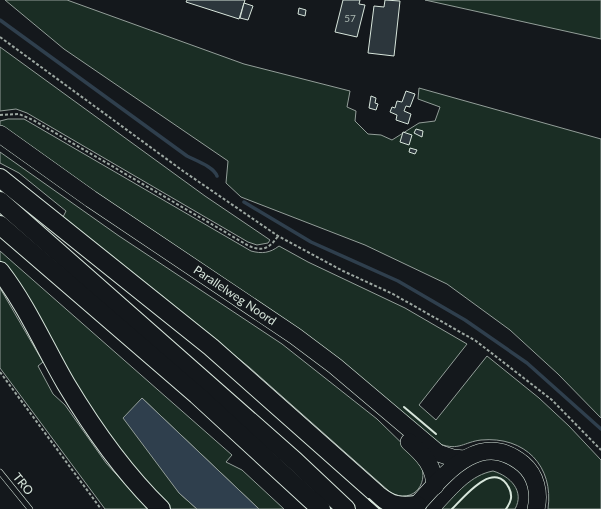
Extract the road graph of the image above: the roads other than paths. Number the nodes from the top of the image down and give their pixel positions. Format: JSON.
{"nodes":[{"id":1,"x":0,"y":134,"type":"edge"},
{"id":2,"x":0,"y":145,"type":"edge"},
{"id":3,"x":0,"y":178,"type":"edge"},
{"id":4,"x":0,"y":201,"type":"edge"},
{"id":5,"x":0,"y":225,"type":"edge"},
{"id":6,"x":0,"y":271,"type":"edge"},
{"id":7,"x":464,"y":459,"type":"junction"},
{"id":8,"x":0,"y":472,"type":"edge"},
{"id":9,"x":435,"y":486,"type":"junction"},
{"id":10,"x":415,"y":507,"type":"edge"},
{"id":11,"x":30,"y":509,"type":"edge"},
{"id":12,"x":161,"y":509,"type":"edge"},
{"id":13,"x":321,"y":509,"type":"edge"},
{"id":14,"x":346,"y":509,"type":"edge"},
{"id":15,"x":536,"y":509,"type":"edge"}],
"edges":[{"from":1,"to":7,"type":"highway","name":"Parallelweg Noord"},
{"from":2,"to":9,"type":"highway","name":"Parallelweg Noord"},
{"from":3,"to":10,"type":"highway"},
{"from":4,"to":14,"type":"highway"},
{"from":5,"to":13,"type":"highway"},
{"from":6,"to":12,"type":"highway"},
{"from":7,"to":9,"type":"highway"},
{"from":7,"to":15,"type":"highway"},
{"from":8,"to":11,"type":"lane","name":"TRO"},
{"from":9,"to":10,"type":"highway"}]}
